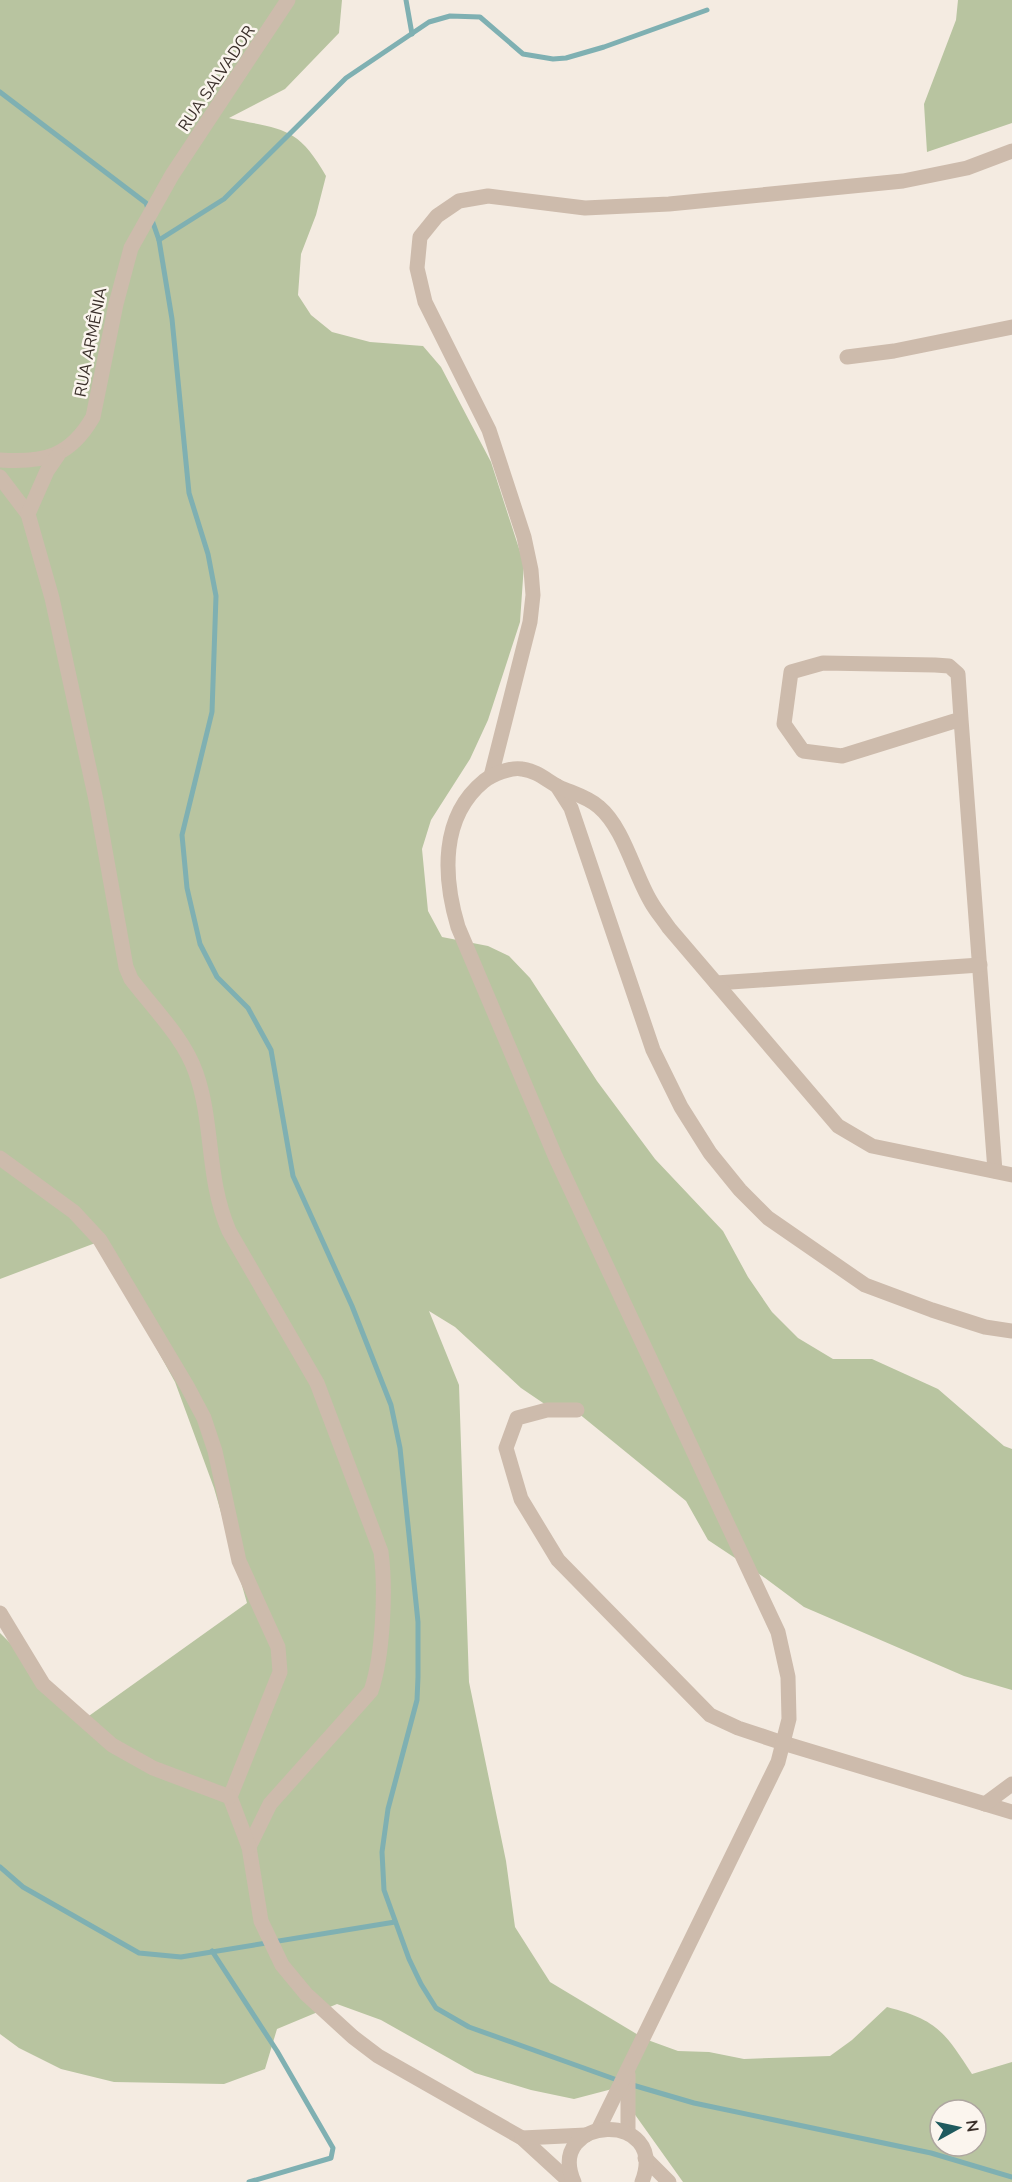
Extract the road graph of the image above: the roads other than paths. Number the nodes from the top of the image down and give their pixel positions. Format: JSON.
{"nodes":[{"id":1,"x":288,"y":0,"type":"edge"},
{"id":2,"x":1012,"y":151,"type":"edge"},
{"id":3,"x":172,"y":175,"type":"joint"},
{"id":4,"x":1012,"y":327,"type":"edge"},
{"id":5,"x":847,"y":357,"type":"dead end"},
{"id":6,"x":58,"y":455,"type":"junction"},
{"id":7,"x":0,"y":460,"type":"edge"},
{"id":8,"x":0,"y":477,"type":"edge"},
{"id":9,"x":28,"y":514,"type":"junction"},
{"id":10,"x":961,"y":719,"type":"junction"},
{"id":11,"x":491,"y":776,"type":"junction"},
{"id":12,"x":557,"y":786,"type":"junction"},
{"id":13,"x":980,"y":965,"type":"junction"},
{"id":14,"x":717,"y":983,"type":"junction"},
{"id":15,"x":0,"y":1158,"type":"edge"},
{"id":16,"x":995,"y":1171,"type":"junction"},
{"id":17,"x":1012,"y":1175,"type":"edge"},
{"id":18,"x":1012,"y":1331,"type":"edge"},
{"id":19,"x":577,"y":1410,"type":"dead end"},
{"id":20,"x":0,"y":1613,"type":"edge"},
{"id":21,"x":783,"y":1743,"type":"junction"},
{"id":22,"x":1012,"y":1784,"type":"edge"},
{"id":23,"x":230,"y":1797,"type":"junction"},
{"id":24,"x":985,"y":1804,"type":"junction"},
{"id":25,"x":1012,"y":1812,"type":"edge"},
{"id":26,"x":249,"y":1847,"type":"junction"},
{"id":27,"x":628,"y":2074,"type":"junction"},
{"id":28,"x":593,"y":2132,"type":"junction"},
{"id":29,"x":628,"y":2133,"type":"junction"},
{"id":30,"x":522,"y":2138,"type":"junction"},
{"id":31,"x":645,"y":2158,"type":"junction"},
{"id":32,"x":572,"y":2182,"type":"edge"},
{"id":33,"x":642,"y":2182,"type":"edge"},
{"id":34,"x":669,"y":2182,"type":"edge"}],
"edges":[{"from":1,"to":3,"type":"street","name":"RUA SALVADOR"},
{"from":2,"to":11,"type":"street"},
{"from":3,"to":6,"type":"street","name":"RUA ARMÊNIA"},
{"from":4,"to":5,"type":"street"},
{"from":6,"to":7,"type":"street"},
{"from":6,"to":9,"type":"street","name":"RUA ARMÊNIA"},
{"from":8,"to":9,"type":"street"},
{"from":9,"to":26,"type":"street"},
{"from":10,"to":10,"type":"street"},
{"from":10,"to":13,"type":"street"},
{"from":11,"to":12,"type":"street"},
{"from":11,"to":21,"type":"street"},
{"from":12,"to":14,"type":"street"},
{"from":12,"to":18,"type":"street"},
{"from":13,"to":14,"type":"street"},
{"from":13,"to":16,"type":"street"},
{"from":14,"to":16,"type":"street"},
{"from":15,"to":23,"type":"street"},
{"from":16,"to":17,"type":"street"},
{"from":19,"to":21,"type":"street"},
{"from":20,"to":23,"type":"street"},
{"from":21,"to":24,"type":"street"},
{"from":21,"to":27,"type":"street"},
{"from":22,"to":24,"type":"street"},
{"from":23,"to":26,"type":"street"},
{"from":24,"to":25,"type":"street"},
{"from":26,"to":30,"type":"street"},
{"from":27,"to":28,"type":"street"},
{"from":27,"to":29,"type":"street"},
{"from":28,"to":29,"type":"street"},
{"from":28,"to":30,"type":"street"},
{"from":28,"to":32,"type":"street"},
{"from":29,"to":31,"type":"street"},
{"from":30,"to":32,"type":"street"},
{"from":31,"to":33,"type":"street"},
{"from":31,"to":34,"type":"street"}]}
